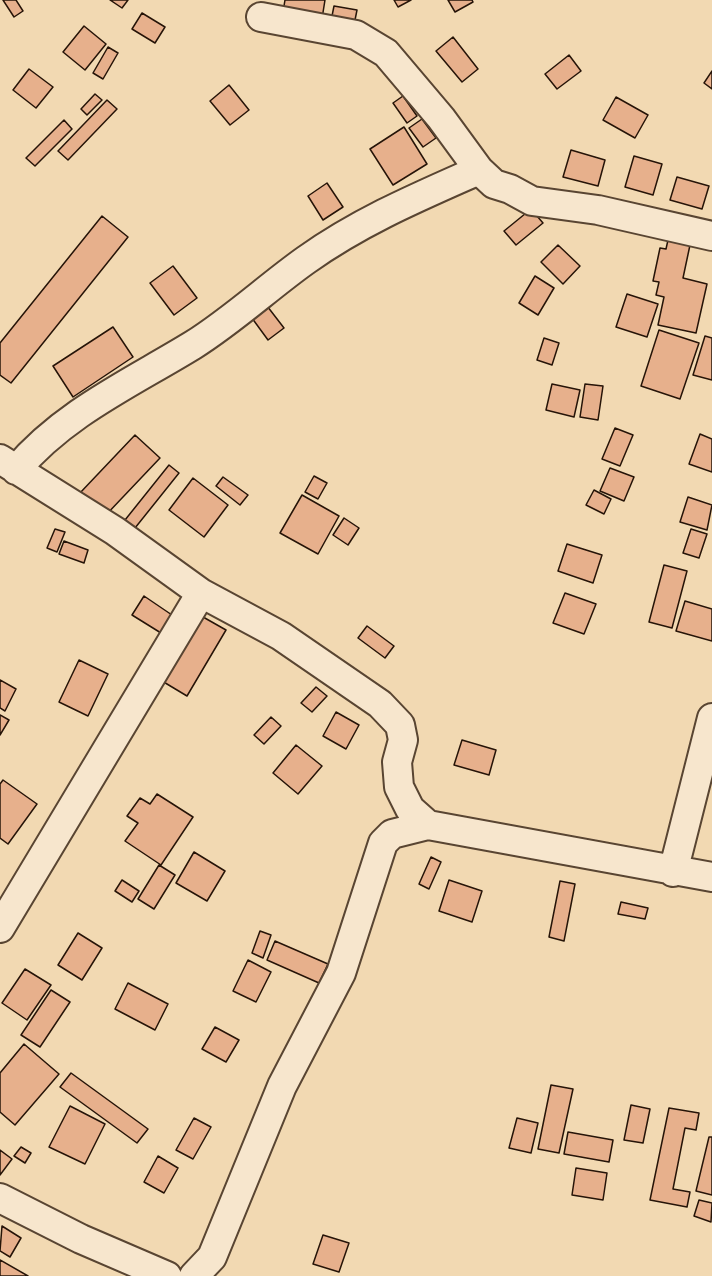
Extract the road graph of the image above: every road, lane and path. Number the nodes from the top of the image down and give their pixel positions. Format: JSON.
{"nodes":[{"id":1,"x":261,"y":17,"type":"dead end"},
{"id":2,"x":479,"y":170,"type":"junction"},
{"id":3,"x":712,"y":236,"type":"edge"},
{"id":4,"x":8,"y":465,"type":"edge"},
{"id":5,"x":201,"y":593,"type":"junction"},
{"id":6,"x":712,"y":718,"type":"edge"},
{"id":7,"x":428,"y":825,"type":"junction"},
{"id":8,"x":673,"y":872,"type":"junction"},
{"id":9,"x":712,"y":877,"type":"edge"},
{"id":10,"x":0,"y":928,"type":"edge"},
{"id":11,"x":0,"y":1198,"type":"edge"},
{"id":12,"x":167,"y":1276,"type":"edge"},
{"id":13,"x":194,"y":1276,"type":"edge"}],
"edges":[{"from":1,"to":2,"type":"street"},
{"from":2,"to":3,"type":"street"},
{"from":2,"to":4,"type":"street"},
{"from":4,"to":5,"type":"street"},
{"from":5,"to":7,"type":"street"},
{"from":5,"to":10,"type":"street"},
{"from":6,"to":8,"type":"street"},
{"from":7,"to":8,"type":"street"},
{"from":7,"to":13,"type":"street"},
{"from":8,"to":9,"type":"street"},
{"from":11,"to":12,"type":"street"}]}
